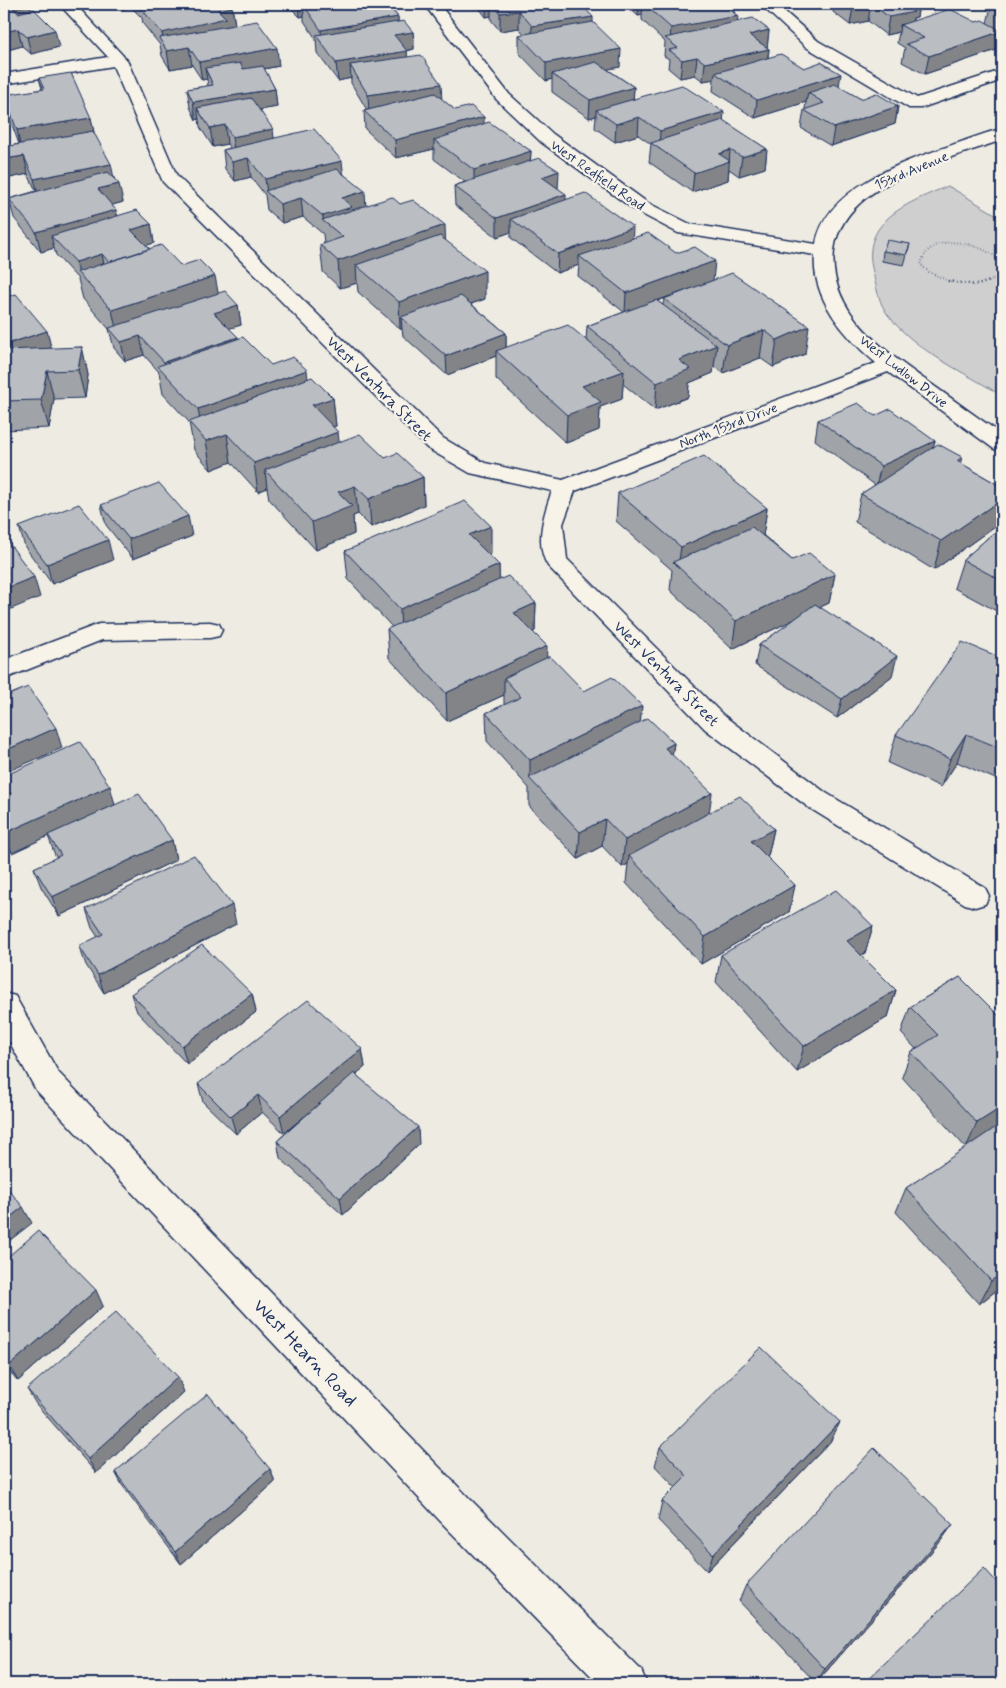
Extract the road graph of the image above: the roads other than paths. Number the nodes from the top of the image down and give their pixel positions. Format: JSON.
{"nodes":[{"id":1,"x":67,"y":4,"type":"edge"},
{"id":2,"x":431,"y":4,"type":"edge"},
{"id":3,"x":767,"y":4,"type":"edge"},
{"id":4,"x":119,"y":60,"type":"junction"},
{"id":5,"x":1002,"y":75,"type":"edge"},
{"id":6,"x":4,"y":79,"type":"edge"},
{"id":7,"x":1002,"y":134,"type":"edge"},
{"id":8,"x":822,"y":251,"type":"junction"},
{"id":9,"x":891,"y":364,"type":"junction"},
{"id":10,"x":1002,"y":444,"type":"edge"},
{"id":11,"x":565,"y":487,"type":"junction"},
{"id":12,"x":210,"y":630,"type":"dead end"},
{"id":13,"x":4,"y":670,"type":"edge"},
{"id":14,"x":975,"y":896,"type":"dead end"},
{"id":15,"x":4,"y":1006,"type":"edge"},
{"id":16,"x":626,"y":1684,"type":"edge"}],
"edges":[{"from":1,"to":4,"type":"street","name":"West Ventura Street"},
{"from":2,"to":8,"type":"street","name":"West Redfield Road"},
{"from":3,"to":5,"type":"street"},
{"from":4,"to":6,"type":"street"},
{"from":4,"to":11,"type":"street","name":"West Ventura Street"},
{"from":7,"to":8,"type":"street","name":"153rd Avenue"},
{"from":8,"to":9,"type":"street","name":"West Ludlow Drive"},
{"from":9,"to":10,"type":"street","name":"West Ludlow Drive"},
{"from":9,"to":11,"type":"street","name":"North 153rd Drive"},
{"from":11,"to":14,"type":"street","name":"West Ventura Street"},
{"from":12,"to":13,"type":"street"},
{"from":15,"to":16,"type":"street","name":"West Hearn Road"}]}
